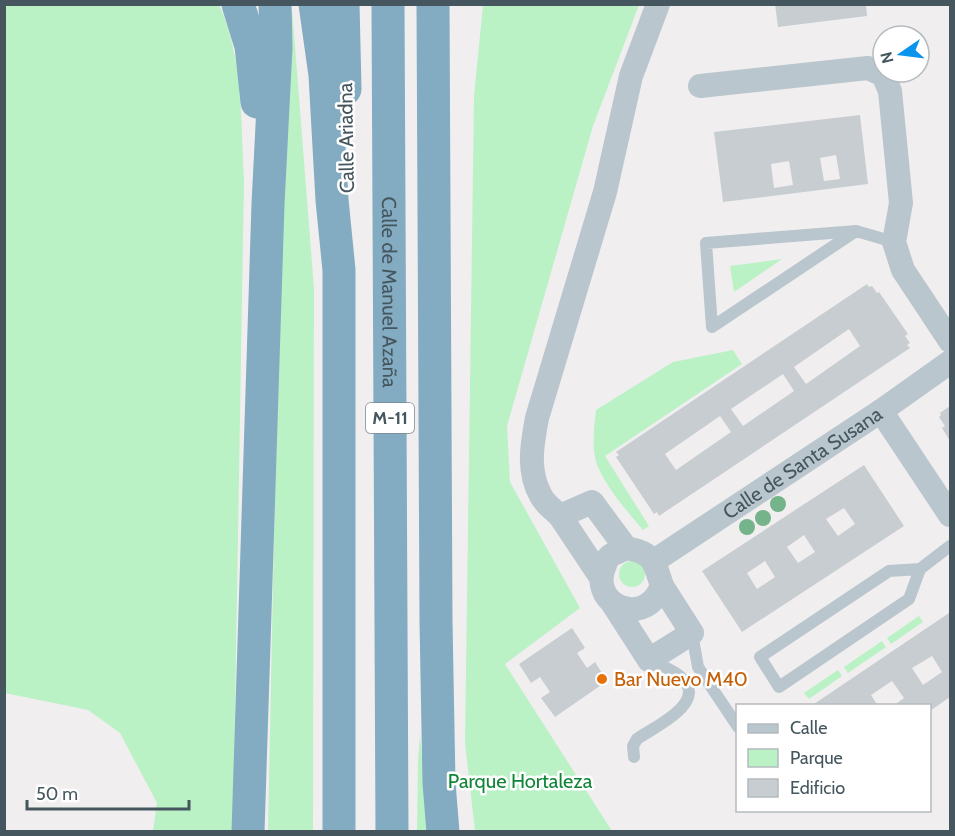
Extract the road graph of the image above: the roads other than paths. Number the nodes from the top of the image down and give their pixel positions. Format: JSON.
{"nodes":[{"id":1,"x":238,"y":4,"type":"edge"},
{"id":2,"x":275,"y":4,"type":"edge"},
{"id":3,"x":315,"y":4,"type":"edge"},
{"id":4,"x":343,"y":4,"type":"edge"},
{"id":5,"x":388,"y":4,"type":"edge"},
{"id":6,"x":433,"y":4,"type":"edge"},
{"id":7,"x":658,"y":4,"type":"edge"},
{"id":8,"x":700,"y":86,"type":"dead end"},
{"id":9,"x":268,"y":204,"type":"junction"},
{"id":10,"x":856,"y":231,"type":"junction"},
{"id":11,"x":894,"y":242,"type":"junction"},
{"id":12,"x":339,"y":270,"type":"junction"},
{"id":13,"x":951,"y":341,"type":"edge"},
{"id":14,"x":951,"y":362,"type":"edge"},
{"id":15,"x":881,"y":411,"type":"junction"},
{"id":16,"x":951,"y":515,"type":"edge"},
{"id":17,"x":560,"y":516,"type":"junction"},
{"id":18,"x":951,"y":546,"type":"edge"},
{"id":19,"x":626,"y":548,"type":"junction"},
{"id":20,"x":654,"y":561,"type":"junction"},
{"id":21,"x":920,"y":569,"type":"junction"},
{"id":22,"x":600,"y":576,"type":"junction"},
{"id":23,"x":662,"y":586,"type":"junction"},
{"id":24,"x":614,"y":604,"type":"junction"},
{"id":25,"x":692,"y":633,"type":"junction"},
{"id":26,"x":649,"y":660,"type":"junction"},
{"id":27,"x":736,"y":724,"type":"edge"},
{"id":28,"x":634,"y":757,"type":"dead end"},
{"id":29,"x":248,"y":831,"type":"edge"},
{"id":30,"x":339,"y":831,"type":"edge"},
{"id":31,"x":392,"y":831,"type":"edge"},
{"id":32,"x":443,"y":831,"type":"edge"}],
"edges":[{"from":1,"to":9,"type":"highway"},
{"from":2,"to":9,"type":"highway"},
{"from":3,"to":12,"type":"highway"},
{"from":4,"to":12,"type":"highway","name":"Calle Ariadna","number":"M-11"},
{"from":5,"to":31,"type":"highway","name":"Calle de Manuel Azaña","number":"M-11"},
{"from":6,"to":32,"type":"highway"},
{"from":7,"to":17,"type":"street"},
{"from":8,"to":11,"type":"street"},
{"from":9,"to":29,"type":"highway"},
{"from":10,"to":10,"type":"lane"},
{"from":10,"to":11,"type":"lane"},
{"from":11,"to":13,"type":"street"},
{"from":12,"to":30,"type":"highway","number":"M-11"},
{"from":14,"to":15,"type":"street","name":"Calle de Santa Susana"},
{"from":15,"to":16,"type":"street"},
{"from":15,"to":20,"type":"street","name":"Calle de Santa Susana"},
{"from":17,"to":19,"type":"street"},
{"from":17,"to":22,"type":"street"},
{"from":18,"to":21,"type":"lane"},
{"from":19,"to":20,"type":"street"},
{"from":19,"to":22,"type":"street"},
{"from":20,"to":23,"type":"street"},
{"from":21,"to":21,"type":"lane"},
{"from":22,"to":24,"type":"street"},
{"from":23,"to":24,"type":"street"},
{"from":23,"to":25,"type":"street"},
{"from":24,"to":26,"type":"street"},
{"from":25,"to":26,"type":"street"},
{"from":25,"to":27,"type":"lane"},
{"from":26,"to":28,"type":"lane"}]}
